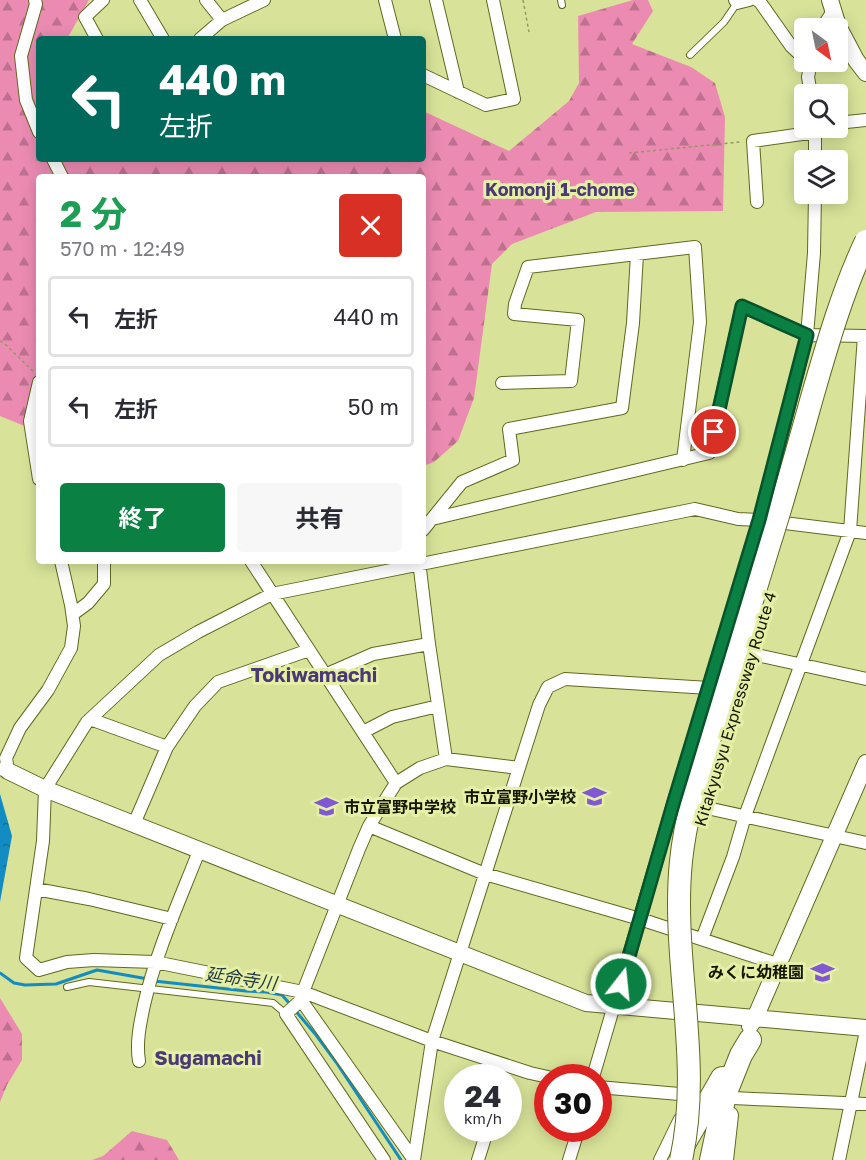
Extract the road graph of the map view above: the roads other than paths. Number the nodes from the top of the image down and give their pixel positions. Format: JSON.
{"nodes":[{"id":1,"x":35,"y":0,"type":"edge"},
{"id":2,"x":103,"y":0,"type":"edge"},
{"id":3,"x":140,"y":0,"type":"edge"},
{"id":4,"x":206,"y":0,"type":"edge"},
{"id":5,"x":264,"y":0,"type":"edge"},
{"id":6,"x":385,"y":0,"type":"edge"},
{"id":7,"x":436,"y":0,"type":"edge"},
{"id":8,"x":493,"y":0,"type":"edge"},
{"id":9,"x":757,"y":0,"type":"edge"},
{"id":10,"x":740,"y":1,"type":"edge"},
{"id":11,"x":832,"y":5,"type":"edge"},
{"id":12,"x":222,"y":20,"type":"junction"},
{"id":13,"x":95,"y":36,"type":"edge"},
{"id":14,"x":161,"y":36,"type":"edge"},
{"id":15,"x":203,"y":36,"type":"edge"},
{"id":16,"x":394,"y":36,"type":"edge"},
{"id":17,"x":794,"y":49,"type":"edge"},
{"id":18,"x":690,"y":55,"type":"dead end"},
{"id":19,"x":866,"y":73,"type":"edge"},
{"id":20,"x":426,"y":76,"type":"edge"},
{"id":21,"x":458,"y":92,"type":"junction"},
{"id":22,"x":866,"y":120,"type":"edge"},
{"id":23,"x":848,"y":122,"type":"edge"},
{"id":24,"x":36,"y":125,"type":"edge"},
{"id":25,"x":794,"y":134,"type":"edge"},
{"id":26,"x":757,"y":202,"type":"dead end"},
{"id":27,"x":815,"y":204,"type":"edge"},
{"id":28,"x":866,"y":241,"type":"edge"},
{"id":29,"x":637,"y":254,"type":"junction"},
{"id":30,"x":866,"y":271,"type":"edge"},
{"id":31,"x":807,"y":335,"type":"junction"},
{"id":32,"x":865,"y":336,"type":"edge"},
{"id":33,"x":502,"y":383,"type":"dead end"},
{"id":34,"x":36,"y":395,"type":"edge"},
{"id":35,"x":36,"y":460,"type":"edge"},
{"id":36,"x":683,"y":460,"type":"junction"},
{"id":37,"x":432,"y":519,"type":"junction"},
{"id":38,"x":759,"y":520,"type":"junction"},
{"id":39,"x":426,"y":526,"type":"edge"},
{"id":40,"x":850,"y":531,"type":"junction"},
{"id":41,"x":866,"y":533,"type":"edge"},
{"id":42,"x":426,"y":562,"type":"edge"},
{"id":43,"x":62,"y":564,"type":"edge"},
{"id":44,"x":104,"y":564,"type":"edge"},
{"id":45,"x":252,"y":564,"type":"edge"},
{"id":46,"x":414,"y":564,"type":"edge"},
{"id":47,"x":419,"y":564,"type":"edge"},
{"id":48,"x":272,"y":594,"type":"junction"},
{"id":49,"x":73,"y":614,"type":"junction"},
{"id":50,"x":429,"y":644,"type":"junction"},
{"id":51,"x":721,"y":647,"type":"junction"},
{"id":52,"x":309,"y":650,"type":"junction"},
{"id":53,"x":801,"y":665,"type":"junction"},
{"id":54,"x":325,"y":675,"type":"junction"},
{"id":55,"x":866,"y":679,"type":"edge"},
{"id":56,"x":709,"y":688,"type":"junction"},
{"id":57,"x":438,"y":706,"type":"junction"},
{"id":58,"x":90,"y":719,"type":"junction"},
{"id":59,"x":363,"y":732,"type":"junction"},
{"id":60,"x":167,"y":747,"type":"junction"},
{"id":61,"x":446,"y":759,"type":"junction"},
{"id":62,"x":866,"y":763,"type":"edge"},
{"id":63,"x":519,"y":768,"type":"junction"},
{"id":64,"x":4,"y":770,"type":"edge"},
{"id":65,"x":396,"y":783,"type":"junction"},
{"id":66,"x":45,"y":789,"type":"junction"},
{"id":67,"x":674,"y":801,"type":"junction"},
{"id":68,"x":745,"y":816,"type":"junction"},
{"id":69,"x":134,"y":824,"type":"junction"},
{"id":70,"x":369,"y":826,"type":"junction"},
{"id":71,"x":834,"y":837,"type":"junction"},
{"id":72,"x":866,"y":843,"type":"edge"},
{"id":73,"x":199,"y":851,"type":"junction"},
{"id":74,"x":485,"y":874,"type":"junction"},
{"id":75,"x":36,"y":889,"type":"junction"},
{"id":76,"x":336,"y":904,"type":"junction"},
{"id":77,"x":172,"y":919,"type":"junction"},
{"id":78,"x":640,"y":919,"type":"junction"},
{"id":79,"x":702,"y":939,"type":"junction"},
{"id":80,"x":460,"y":953,"type":"junction"},
{"id":81,"x":156,"y":962,"type":"junction"},
{"id":82,"x":777,"y":964,"type":"junction"},
{"id":83,"x":67,"y":987,"type":"dead end"},
{"id":84,"x":148,"y":988,"type":"junction"},
{"id":85,"x":302,"y":996,"type":"junction"},
{"id":86,"x":614,"y":1006,"type":"junction"},
{"id":87,"x":694,"y":1012,"type":"junction"},
{"id":88,"x":286,"y":1014,"type":"junction"},
{"id":89,"x":752,"y":1029,"type":"junction"},
{"id":90,"x":866,"y":1030,"type":"edge"},
{"id":91,"x":432,"y":1041,"type":"junction"},
{"id":92,"x":139,"y":1061,"type":"dead end"},
{"id":93,"x":488,"y":1064,"type":"edge"},
{"id":94,"x":598,"y":1064,"type":"edge"},
{"id":95,"x":727,"y":1070,"type":"junction"},
{"id":96,"x":612,"y":1088,"type":"edge"},
{"id":97,"x":691,"y":1095,"type":"junction"},
{"id":98,"x":729,"y":1096,"type":"junction"},
{"id":99,"x":851,"y":1103,"type":"junction"},
{"id":100,"x":866,"y":1104,"type":"edge"},
{"id":101,"x":484,"y":1142,"type":"edge"},
{"id":102,"x":575,"y":1142,"type":"edge"},
{"id":103,"x":711,"y":1158,"type":"edge"},
{"id":104,"x":384,"y":1160,"type":"edge"},
{"id":105,"x":414,"y":1160,"type":"edge"},
{"id":106,"x":478,"y":1160,"type":"edge"},
{"id":107,"x":569,"y":1160,"type":"edge"},
{"id":108,"x":660,"y":1160,"type":"edge"},
{"id":109,"x":674,"y":1160,"type":"edge"},
{"id":110,"x":681,"y":1160,"type":"edge"},
{"id":111,"x":839,"y":1160,"type":"edge"}],
"edges":[{"from":1,"to":24,"type":"street"},
{"from":2,"to":13,"type":"street"},
{"from":3,"to":14,"type":"street"},
{"from":4,"to":12,"type":"street"},
{"from":5,"to":12,"type":"street"},
{"from":6,"to":16,"type":"street"},
{"from":7,"to":21,"type":"street"},
{"from":8,"to":21,"type":"street"},
{"from":9,"to":17,"type":"street"},
{"from":10,"to":18,"type":"lane"},
{"from":11,"to":19,"type":"street"},
{"from":12,"to":15,"type":"street"},
{"from":20,"to":21,"type":"street"},
{"from":22,"to":23,"type":"street"},
{"from":25,"to":26,"type":"street"},
{"from":27,"to":31,"type":"street"},
{"from":28,"to":110,"type":"highway","name":"Kitakyusyu Expressway Route 4","bridge":true},
{"from":29,"to":33,"type":"street"},
{"from":29,"to":36,"type":"street"},
{"from":29,"to":37,"type":"street"},
{"from":30,"to":103,"type":"highway","name":"Kitakyusyu Expressway Route 4"},
{"from":31,"to":32,"type":"street"},
{"from":31,"to":36,"type":"street"},
{"from":31,"to":38,"type":"street"},
{"from":32,"to":40,"type":"street"},
{"from":34,"to":35,"type":"street"},
{"from":36,"to":37,"type":"street"},
{"from":37,"to":39,"type":"street"},
{"from":38,"to":40,"type":"street"},
{"from":38,"to":42,"type":"street"},
{"from":38,"to":51,"type":"street"},
{"from":40,"to":41,"type":"street"},
{"from":40,"to":53,"type":"street"},
{"from":43,"to":49,"type":"street"},
{"from":44,"to":49,"type":"street"},
{"from":45,"to":48,"type":"street"},
{"from":46,"to":48,"type":"street"},
{"from":47,"to":50,"type":"street"},
{"from":48,"to":52,"type":"street"},
{"from":48,"to":58,"type":"street"},
{"from":49,"to":64,"type":"street"},
{"from":50,"to":54,"type":"street"},
{"from":50,"to":57,"type":"street"},
{"from":51,"to":53,"type":"street"},
{"from":51,"to":56,"type":"street"},
{"from":52,"to":54,"type":"street"},
{"from":52,"to":60,"type":"street"},
{"from":53,"to":55,"type":"street"},
{"from":53,"to":68,"type":"street"},
{"from":54,"to":59,"type":"street"},
{"from":56,"to":63,"type":"street"},
{"from":56,"to":67,"type":"street"},
{"from":57,"to":59,"type":"street"},
{"from":57,"to":61,"type":"street"},
{"from":58,"to":60,"type":"street"},
{"from":58,"to":66,"type":"street"},
{"from":59,"to":65,"type":"street"},
{"from":60,"to":69,"type":"street"},
{"from":61,"to":63,"type":"street"},
{"from":61,"to":65,"type":"street"},
{"from":62,"to":71,"type":"street"},
{"from":63,"to":74,"type":"street"},
{"from":64,"to":66,"type":"street"},
{"from":65,"to":70,"type":"street"},
{"from":66,"to":69,"type":"street"},
{"from":66,"to":75,"type":"street"},
{"from":67,"to":68,"type":"street"},
{"from":67,"to":78,"type":"street"},
{"from":68,"to":71,"type":"street"},
{"from":68,"to":79,"type":"street"},
{"from":69,"to":73,"type":"street"},
{"from":70,"to":74,"type":"street"},
{"from":70,"to":76,"type":"street"},
{"from":71,"to":72,"type":"street"},
{"from":71,"to":82,"type":"street"},
{"from":73,"to":76,"type":"street"},
{"from":73,"to":77,"type":"street"},
{"from":74,"to":78,"type":"street"},
{"from":74,"to":80,"type":"street"},
{"from":75,"to":77,"type":"street"},
{"from":75,"to":81,"type":"street"},
{"from":76,"to":80,"type":"street"},
{"from":76,"to":85,"type":"street"},
{"from":77,"to":81,"type":"street"},
{"from":78,"to":79,"type":"street"},
{"from":78,"to":86,"type":"street"},
{"from":79,"to":82,"type":"street"},
{"from":80,"to":86,"type":"street"},
{"from":80,"to":91,"type":"street"},
{"from":81,"to":84,"type":"street"},
{"from":81,"to":85,"type":"street"},
{"from":82,"to":89,"type":"street"},
{"from":83,"to":84,"type":"lane"},
{"from":84,"to":88,"type":"lane"},
{"from":84,"to":92,"type":"street"},
{"from":85,"to":88,"type":"street"},
{"from":85,"to":91,"type":"street"},
{"from":85,"to":105,"type":"street"},
{"from":86,"to":87,"type":"street"},
{"from":86,"to":94,"type":"street"},
{"from":87,"to":89,"type":"street"},
{"from":87,"to":97,"type":"street"},
{"from":88,"to":104,"type":"street"},
{"from":89,"to":90,"type":"street"},
{"from":89,"to":95,"type":"street"},
{"from":89,"to":98,"type":"highway"},
{"from":90,"to":99,"type":"street"},
{"from":91,"to":93,"type":"street"},
{"from":91,"to":105,"type":"street"},
{"from":95,"to":98,"type":"street"},
{"from":95,"to":109,"type":"highway"},
{"from":96,"to":97,"type":"street"},
{"from":97,"to":108,"type":"street"},
{"from":98,"to":99,"type":"street"},
{"from":98,"to":103,"type":"highway"},
{"from":98,"to":103,"type":"street"},
{"from":99,"to":100,"type":"street"},
{"from":99,"to":111,"type":"street"},
{"from":101,"to":106,"type":"street"},
{"from":102,"to":107,"type":"street"}]}
